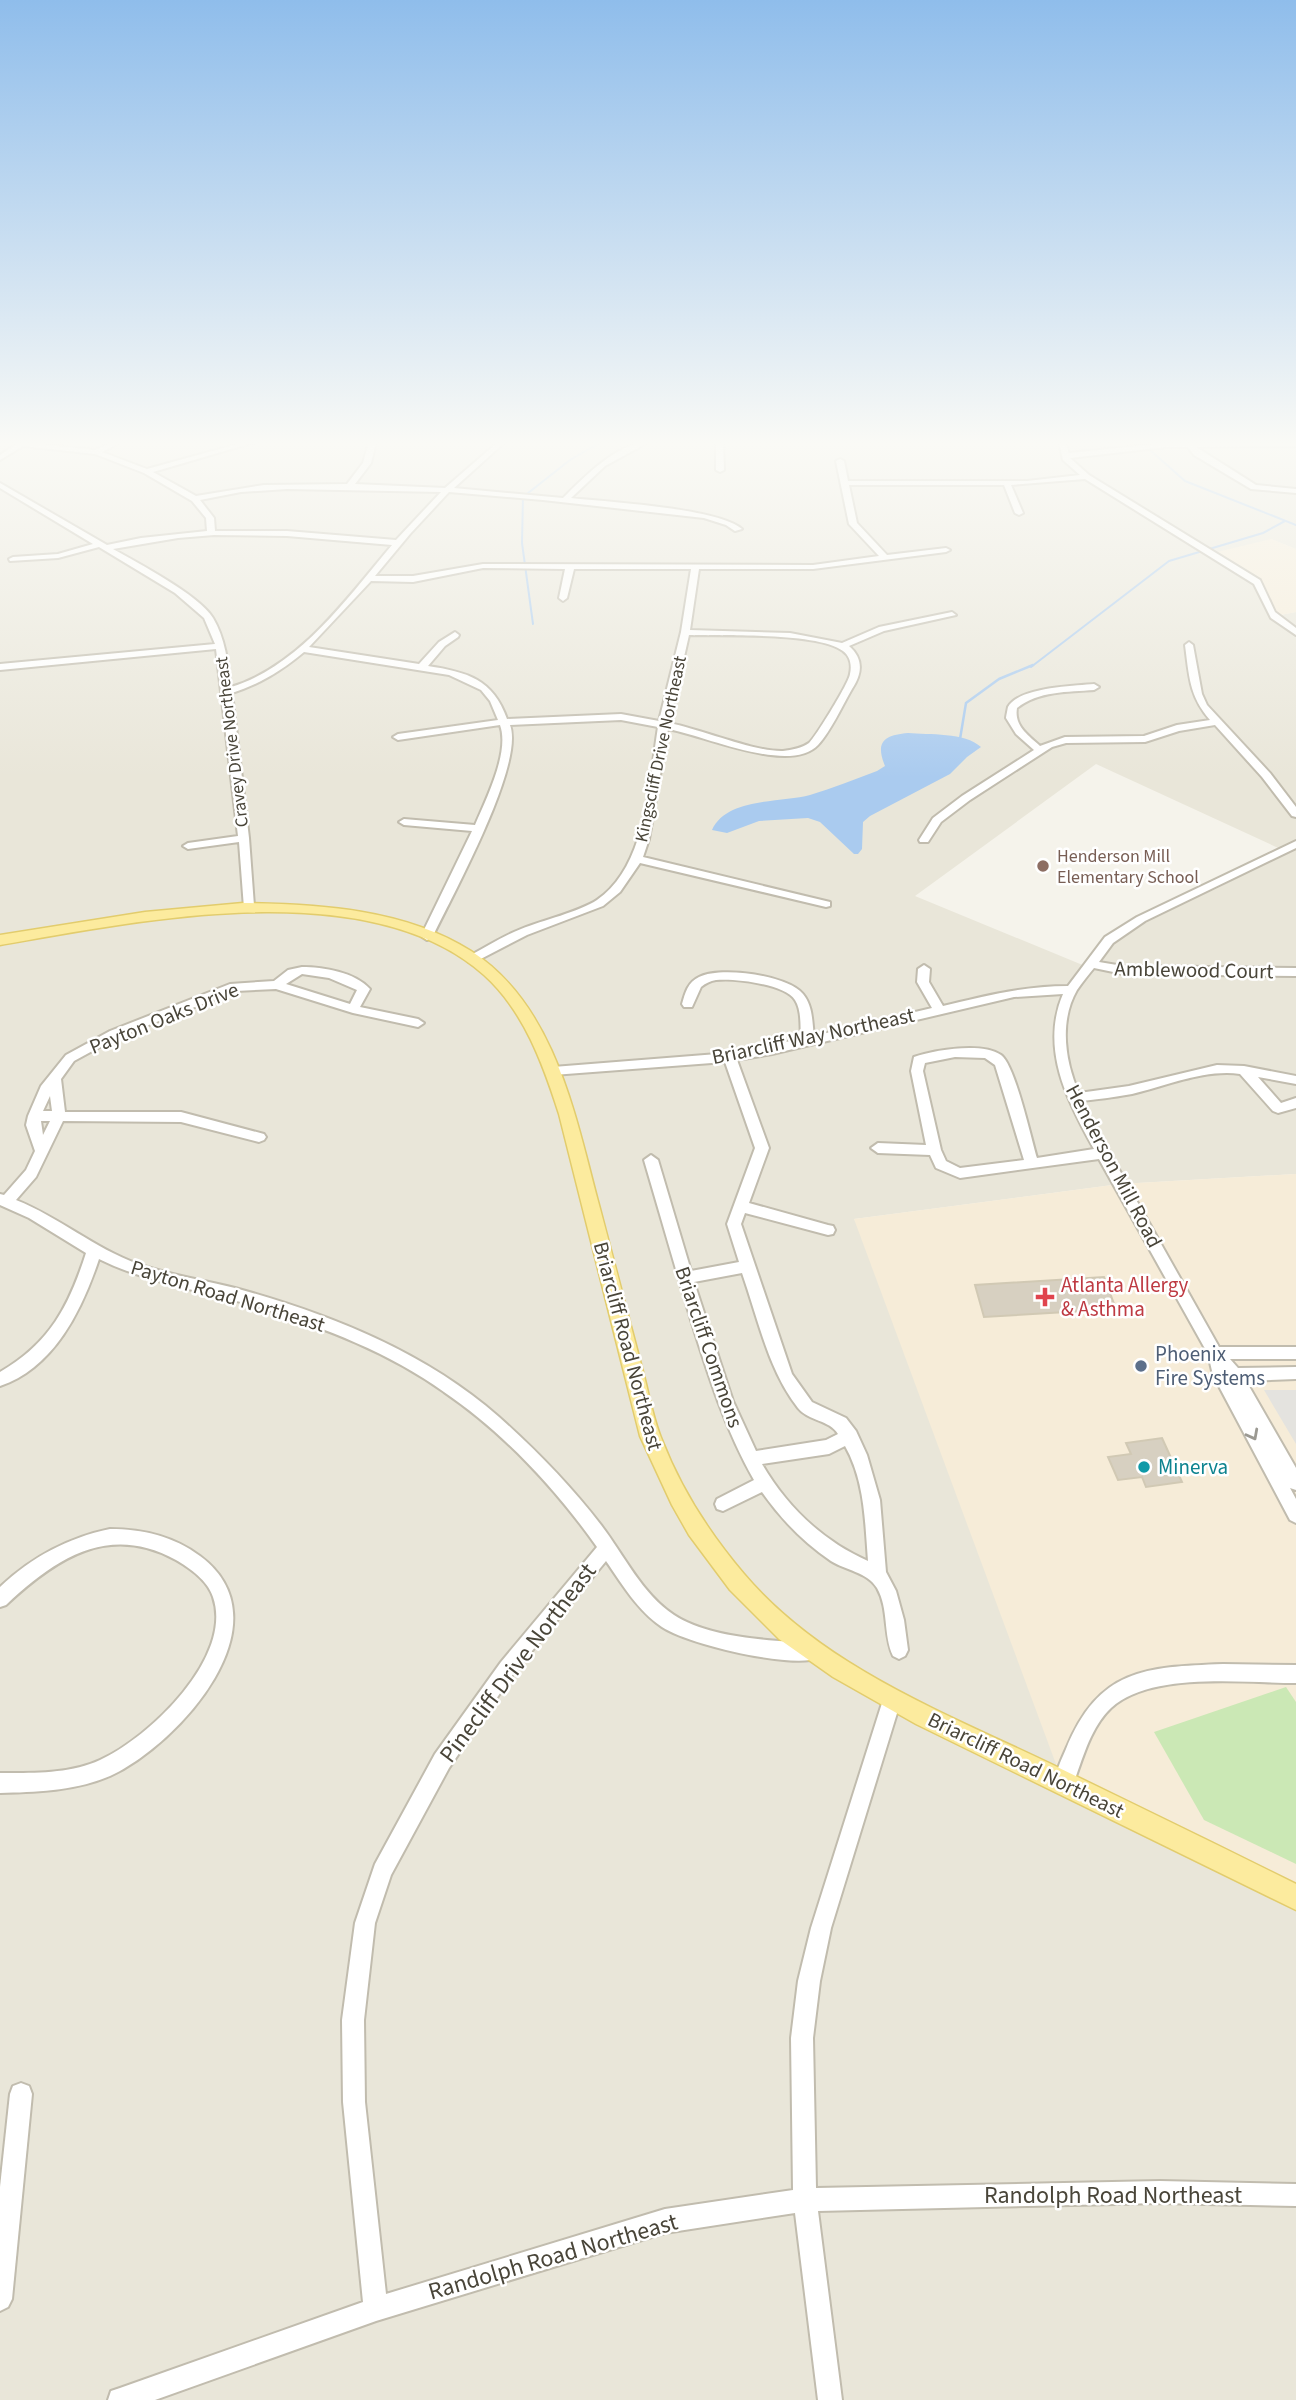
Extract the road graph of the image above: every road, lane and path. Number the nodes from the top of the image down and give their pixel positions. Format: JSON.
{"nodes":[{"id":1,"x":67,"y":554,"type":"edge"},
{"id":2,"x":116,"y":554,"type":"edge"},
{"id":3,"x":387,"y":554,"type":"edge"},
{"id":4,"x":881,"y":554,"type":"edge"},
{"id":5,"x":916,"y":554,"type":"edge"},
{"id":6,"x":1213,"y":554,"type":"edge"},
{"id":7,"x":885,"y":558,"type":"junction"},
{"id":8,"x":13,"y":559,"type":"dead end"},
{"id":9,"x":570,"y":567,"type":"junction"},
{"id":10,"x":695,"y":567,"type":"junction"},
{"id":11,"x":368,"y":578,"type":"junction"},
{"id":12,"x":563,"y":598,"type":"dead end"},
{"id":13,"x":952,"y":615,"type":"dead end"},
{"id":14,"x":685,"y":632,"type":"junction"},
{"id":15,"x":1296,"y":632,"type":"edge"},
{"id":16,"x":455,"y":635,"type":"dead end"},
{"id":17,"x":1189,"y":645,"type":"dead end"},
{"id":18,"x":220,"y":646,"type":"junction"},
{"id":19,"x":842,"y":646,"type":"junction"},
{"id":20,"x":303,"y":649,"type":"junction"},
{"id":21,"x":0,"y":667,"type":"edge"},
{"id":22,"x":421,"y":667,"type":"junction"},
{"id":23,"x":1094,"y":687,"type":"dead end"},
{"id":24,"x":228,"y":691,"type":"junction"},
{"id":25,"x":504,"y":722,"type":"junction"},
{"id":26,"x":1215,"y":722,"type":"junction"},
{"id":27,"x":663,"y":727,"type":"junction"},
{"id":28,"x":398,"y":737,"type":"dead end"},
{"id":29,"x":1040,"y":751,"type":"junction"},
{"id":30,"x":1296,"y":814,"type":"edge"},
{"id":31,"x":404,"y":822,"type":"dead end"},
{"id":32,"x":478,"y":828,"type":"junction"},
{"id":33,"x":244,"y":838,"type":"junction"},
{"id":34,"x":924,"y":840,"type":"dead end"},
{"id":35,"x":1296,"y":844,"type":"edge"},
{"id":36,"x":188,"y":846,"type":"dead end"},
{"id":37,"x":637,"y":859,"type":"junction"},
{"id":38,"x":826,"y":904,"type":"dead end"},
{"id":39,"x":248,"y":906,"type":"junction"},
{"id":40,"x":427,"y":936,"type":"junction"},
{"id":41,"x":0,"y":940,"type":"edge"},
{"id":42,"x":473,"y":959,"type":"junction"},
{"id":43,"x":1092,"y":964,"type":"junction"},
{"id":44,"x":924,"y":969,"type":"dead end"},
{"id":45,"x":1296,"y":972,"type":"edge"},
{"id":46,"x":276,"y":985,"type":"junction"},
{"id":47,"x":1071,"y":990,"type":"junction"},
{"id":48,"x":688,"y":1003,"type":"dead end"},
{"id":49,"x":353,"y":1009,"type":"junction"},
{"id":50,"x":939,"y":1009,"type":"junction"},
{"id":51,"x":418,"y":1023,"type":"dead end"},
{"id":52,"x":808,"y":1041,"type":"junction"},
{"id":53,"x":730,"y":1057,"type":"junction"},
{"id":54,"x":553,"y":1070,"type":"junction"},
{"id":55,"x":1244,"y":1070,"type":"junction"},
{"id":56,"x":54,"y":1078,"type":"junction"},
{"id":57,"x":1296,"y":1080,"type":"edge"},
{"id":58,"x":1074,"y":1098,"type":"junction"},
{"id":59,"x":1296,"y":1103,"type":"edge"},
{"id":60,"x":35,"y":1116,"type":"junction"},
{"id":61,"x":59,"y":1116,"type":"junction"},
{"id":62,"x":260,"y":1137,"type":"dead end"},
{"id":63,"x":878,"y":1149,"type":"dead end"},
{"id":64,"x":934,"y":1150,"type":"junction"},
{"id":65,"x":42,"y":1151,"type":"junction"},
{"id":66,"x":1103,"y":1153,"type":"junction"},
{"id":67,"x":651,"y":1160,"type":"dead end"},
{"id":68,"x":1031,"y":1162,"type":"junction"},
{"id":69,"x":3,"y":1200,"type":"edge"},
{"id":70,"x":739,"y":1206,"type":"junction"},
{"id":71,"x":828,"y":1230,"type":"dead end"},
{"id":72,"x":94,"y":1251,"type":"junction"},
{"id":73,"x":748,"y":1266,"type":"junction"},
{"id":74,"x":685,"y":1278,"type":"junction"},
{"id":75,"x":1214,"y":1353,"type":"junction"},
{"id":76,"x":1296,"y":1353,"type":"edge"},
{"id":77,"x":1296,"y":1373,"type":"edge"},
{"id":78,"x":1228,"y":1374,"type":"junction"},
{"id":79,"x":0,"y":1380,"type":"edge"},
{"id":80,"x":847,"y":1425,"type":"junction"},
{"id":81,"x":750,"y":1460,"type":"junction"},
{"id":82,"x":763,"y":1483,"type":"junction"},
{"id":83,"x":1296,"y":1483,"type":"edge"},
{"id":84,"x":723,"y":1504,"type":"dead end"},
{"id":85,"x":1296,"y":1515,"type":"edge"},
{"id":86,"x":607,"y":1547,"type":"junction"},
{"id":87,"x":877,"y":1574,"type":"junction"},
{"id":88,"x":0,"y":1599,"type":"edge"},
{"id":89,"x":899,"y":1650,"type":"dead end"},
{"id":90,"x":813,"y":1652,"type":"junction"},
{"id":91,"x":1296,"y":1674,"type":"edge"},
{"id":92,"x":892,"y":1700,"type":"junction"},
{"id":93,"x":0,"y":1783,"type":"edge"},
{"id":94,"x":1064,"y":1783,"type":"junction"},
{"id":95,"x":1296,"y":1897,"type":"edge"},
{"id":96,"x":21,"y":2094,"type":"dead end"},
{"id":97,"x":1296,"y":2195,"type":"edge"},
{"id":98,"x":805,"y":2200,"type":"junction"},
{"id":99,"x":0,"y":2299,"type":"edge"},
{"id":100,"x":376,"y":2309,"type":"junction"},
{"id":101,"x":120,"y":2400,"type":"edge"},
{"id":102,"x":830,"y":2400,"type":"edge"}],
"edges":[{"from":1,"to":8,"type":"street"},
{"from":2,"to":18,"type":"street","name":"Cravey Drive Northeast"},
{"from":3,"to":11,"type":"street"},
{"from":4,"to":7,"type":"street"},
{"from":5,"to":7,"type":"street"},
{"from":6,"to":15,"type":"street"},
{"from":7,"to":10,"type":"street"},
{"from":9,"to":10,"type":"street"},
{"from":9,"to":11,"type":"street"},
{"from":9,"to":12,"type":"street"},
{"from":10,"to":14,"type":"street","name":"Kingscliff Drive Northeast"},
{"from":11,"to":20,"type":"street"},
{"from":13,"to":19,"type":"street"},
{"from":14,"to":19,"type":"street"},
{"from":14,"to":27,"type":"street","name":"Kingscliff Drive Northeast"},
{"from":16,"to":22,"type":"street"},
{"from":17,"to":26,"type":"street"},
{"from":18,"to":21,"type":"street"},
{"from":18,"to":24,"type":"street","name":"Cravey Drive Northeast"},
{"from":19,"to":27,"type":"street"},
{"from":20,"to":22,"type":"street"},
{"from":20,"to":24,"type":"street"},
{"from":22,"to":25,"type":"street"},
{"from":23,"to":29,"type":"street"},
{"from":24,"to":33,"type":"street","name":"Cravey Drive Northeast"},
{"from":25,"to":27,"type":"street"},
{"from":25,"to":28,"type":"street"},
{"from":25,"to":32,"type":"street"},
{"from":26,"to":29,"type":"street"},
{"from":26,"to":30,"type":"street"},
{"from":27,"to":37,"type":"street","name":"Kingscliff Drive Northeast"},
{"from":29,"to":34,"type":"street"},
{"from":31,"to":32,"type":"street"},
{"from":32,"to":40,"type":"street"},
{"from":33,"to":36,"type":"street"},
{"from":33,"to":39,"type":"street","name":"Cravey Drive Northeast"},
{"from":35,"to":43,"type":"street","name":"Henderson Mill Road"},
{"from":37,"to":38,"type":"street"},
{"from":37,"to":42,"type":"street","name":"Kingscliff Drive Northeast"},
{"from":39,"to":40,"type":"main road","name":"Briarcliff Road Northeast"},
{"from":39,"to":41,"type":"main road","name":"Briarcliff Road Northeast"},
{"from":40,"to":42,"type":"main road","name":"Briarcliff Road Northeast"},
{"from":42,"to":54,"type":"main road","name":"Briarcliff Road Northeast"},
{"from":43,"to":45,"type":"street","name":"Amblewood Court"},
{"from":43,"to":47,"type":"street","name":"Henderson Mill Road"},
{"from":44,"to":50,"type":"street"},
{"from":46,"to":49,"type":"street","name":"Payton Oaks Drive"},
{"from":46,"to":49,"type":"street"},
{"from":46,"to":56,"type":"street","name":"Payton Oaks Drive"},
{"from":47,"to":50,"type":"street","name":"Briarcliff Way Northeast"},
{"from":47,"to":58,"type":"street","name":"Henderson Mill Road"},
{"from":48,"to":52,"type":"street"},
{"from":49,"to":51,"type":"street","name":"Payton Oaks Drive"},
{"from":50,"to":52,"type":"street","name":"Briarcliff Way Northeast"},
{"from":52,"to":53,"type":"street","name":"Briarcliff Way Northeast"},
{"from":53,"to":54,"type":"street","name":"Briarcliff Way Northeast"},
{"from":53,"to":70,"type":"street"},
{"from":54,"to":90,"type":"main road","name":"Briarcliff Road Northeast"},
{"from":55,"to":57,"type":"street"},
{"from":55,"to":58,"type":"street"},
{"from":55,"to":59,"type":"street"},
{"from":56,"to":60,"type":"street","name":"Payton Oaks Drive"},
{"from":56,"to":61,"type":"street"},
{"from":58,"to":66,"type":"street","name":"Henderson Mill Road"},
{"from":60,"to":61,"type":"street"},
{"from":60,"to":65,"type":"street"},
{"from":61,"to":62,"type":"street"},
{"from":61,"to":65,"type":"street"},
{"from":63,"to":64,"type":"street"},
{"from":64,"to":68,"type":"street"},
{"from":64,"to":68,"type":"street"},
{"from":65,"to":69,"type":"street"},
{"from":66,"to":68,"type":"street"},
{"from":66,"to":75,"type":"street","name":"Henderson Mill Road"},
{"from":67,"to":74,"type":"street","name":"Briarcliff Commons"},
{"from":69,"to":72,"type":"street","name":"Payton Road Northeast"},
{"from":70,"to":71,"type":"street"},
{"from":70,"to":73,"type":"street"},
{"from":72,"to":79,"type":"street"},
{"from":72,"to":86,"type":"street","name":"Payton Road Northeast"},
{"from":73,"to":74,"type":"street"},
{"from":73,"to":80,"type":"street"},
{"from":74,"to":81,"type":"street","name":"Briarcliff Commons"},
{"from":75,"to":76,"type":"street"},
{"from":75,"to":78,"type":"street","name":"Henderson Mill Road"},
{"from":77,"to":78,"type":"street"},
{"from":78,"to":83,"type":"street","name":"Henderson Mill Road"},
{"from":78,"to":85,"type":"street","name":"Henderson Mill Road","one_way":true},
{"from":80,"to":81,"type":"street"},
{"from":80,"to":87,"type":"street"},
{"from":81,"to":82,"type":"street","name":"Briarcliff Commons"},
{"from":82,"to":84,"type":"street"},
{"from":82,"to":87,"type":"street","name":"Briarcliff Commons"},
{"from":86,"to":90,"type":"street","name":"Payton Road Northeast"},
{"from":86,"to":100,"type":"street","name":"Pinecliff Drive Northeast"},
{"from":87,"to":89,"type":"street"},
{"from":88,"to":93,"type":"street"},
{"from":90,"to":92,"type":"main road","name":"Briarcliff Road Northeast"},
{"from":91,"to":94,"type":"street"},
{"from":92,"to":94,"type":"main road","name":"Briarcliff Road Northeast"},
{"from":92,"to":98,"type":"street"},
{"from":94,"to":95,"type":"main road","name":"Briarcliff Road Northeast"},
{"from":96,"to":99,"type":"street"},
{"from":97,"to":98,"type":"street","name":"Randolph Road Northeast"},
{"from":98,"to":100,"type":"street","name":"Randolph Road Northeast"},
{"from":98,"to":102,"type":"street"},
{"from":100,"to":101,"type":"street","name":"Randolph Road Northeast"}]}
